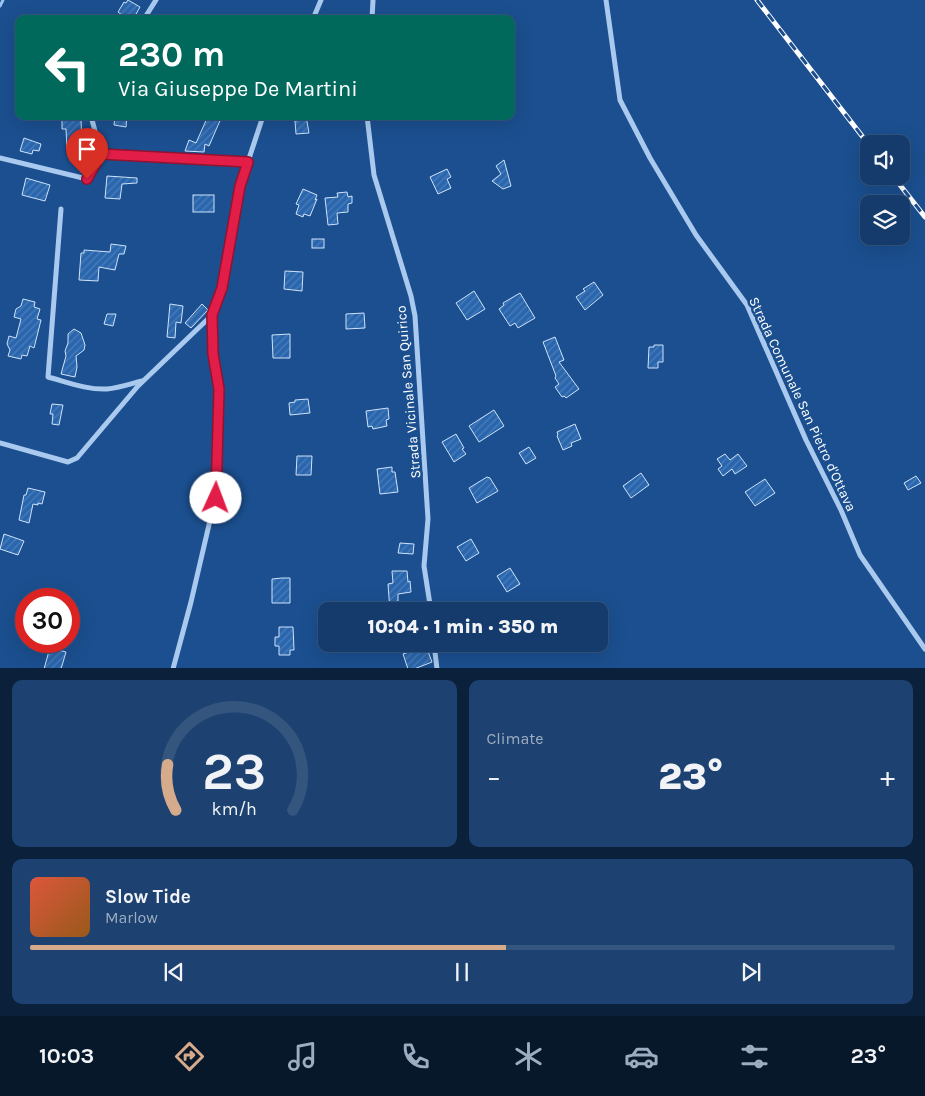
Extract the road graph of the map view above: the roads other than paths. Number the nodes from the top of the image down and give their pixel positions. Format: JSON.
{"nodes":[{"id":1,"x":156,"y":0,"type":"edge"},
{"id":2,"x":321,"y":0,"type":"edge"},
{"id":3,"x":374,"y":0,"type":"edge"},
{"id":4,"x":606,"y":0,"type":"edge"},
{"id":5,"x":147,"y":15,"type":"edge"},
{"id":6,"x":315,"y":15,"type":"edge"},
{"id":7,"x":372,"y":15,"type":"edge"},
{"id":8,"x":92,"y":120,"type":"edge"},
{"id":9,"x":262,"y":120,"type":"edge"},
{"id":10,"x":367,"y":120,"type":"edge"},
{"id":11,"x":101,"y":154,"type":"junction"},
{"id":12,"x":0,"y":158,"type":"edge"},
{"id":13,"x":248,"y":162,"type":"junction"},
{"id":14,"x":61,"y":209,"type":"dead end"},
{"id":15,"x":212,"y":315,"type":"junction"},
{"id":16,"x":143,"y":381,"type":"junction"},
{"id":17,"x":0,"y":443,"type":"edge"},
{"id":18,"x":430,"y":602,"type":"edge"},
{"id":19,"x":925,"y":649,"type":"edge"},
{"id":20,"x":435,"y":652,"type":"edge"},
{"id":21,"x":172,"y":668,"type":"edge"},
{"id":22,"x":437,"y":668,"type":"edge"}],
"edges":[{"from":1,"to":5,"type":"street"},
{"from":2,"to":6,"type":"street"},
{"from":3,"to":7,"type":"street"},
{"from":4,"to":19,"type":"street","name":"Strada Comunale San Pietro d'Ottava"},
{"from":8,"to":11,"type":"street"},
{"from":9,"to":13,"type":"street"},
{"from":10,"to":18,"type":"street","name":"Strada Vicinale San Quirico"},
{"from":11,"to":12,"type":"street"},
{"from":11,"to":13,"type":"street"},
{"from":13,"to":15,"type":"street"},
{"from":14,"to":16,"type":"street"},
{"from":15,"to":16,"type":"street"},
{"from":15,"to":21,"type":"street"},
{"from":16,"to":17,"type":"street"},
{"from":20,"to":22,"type":"street"}]}
